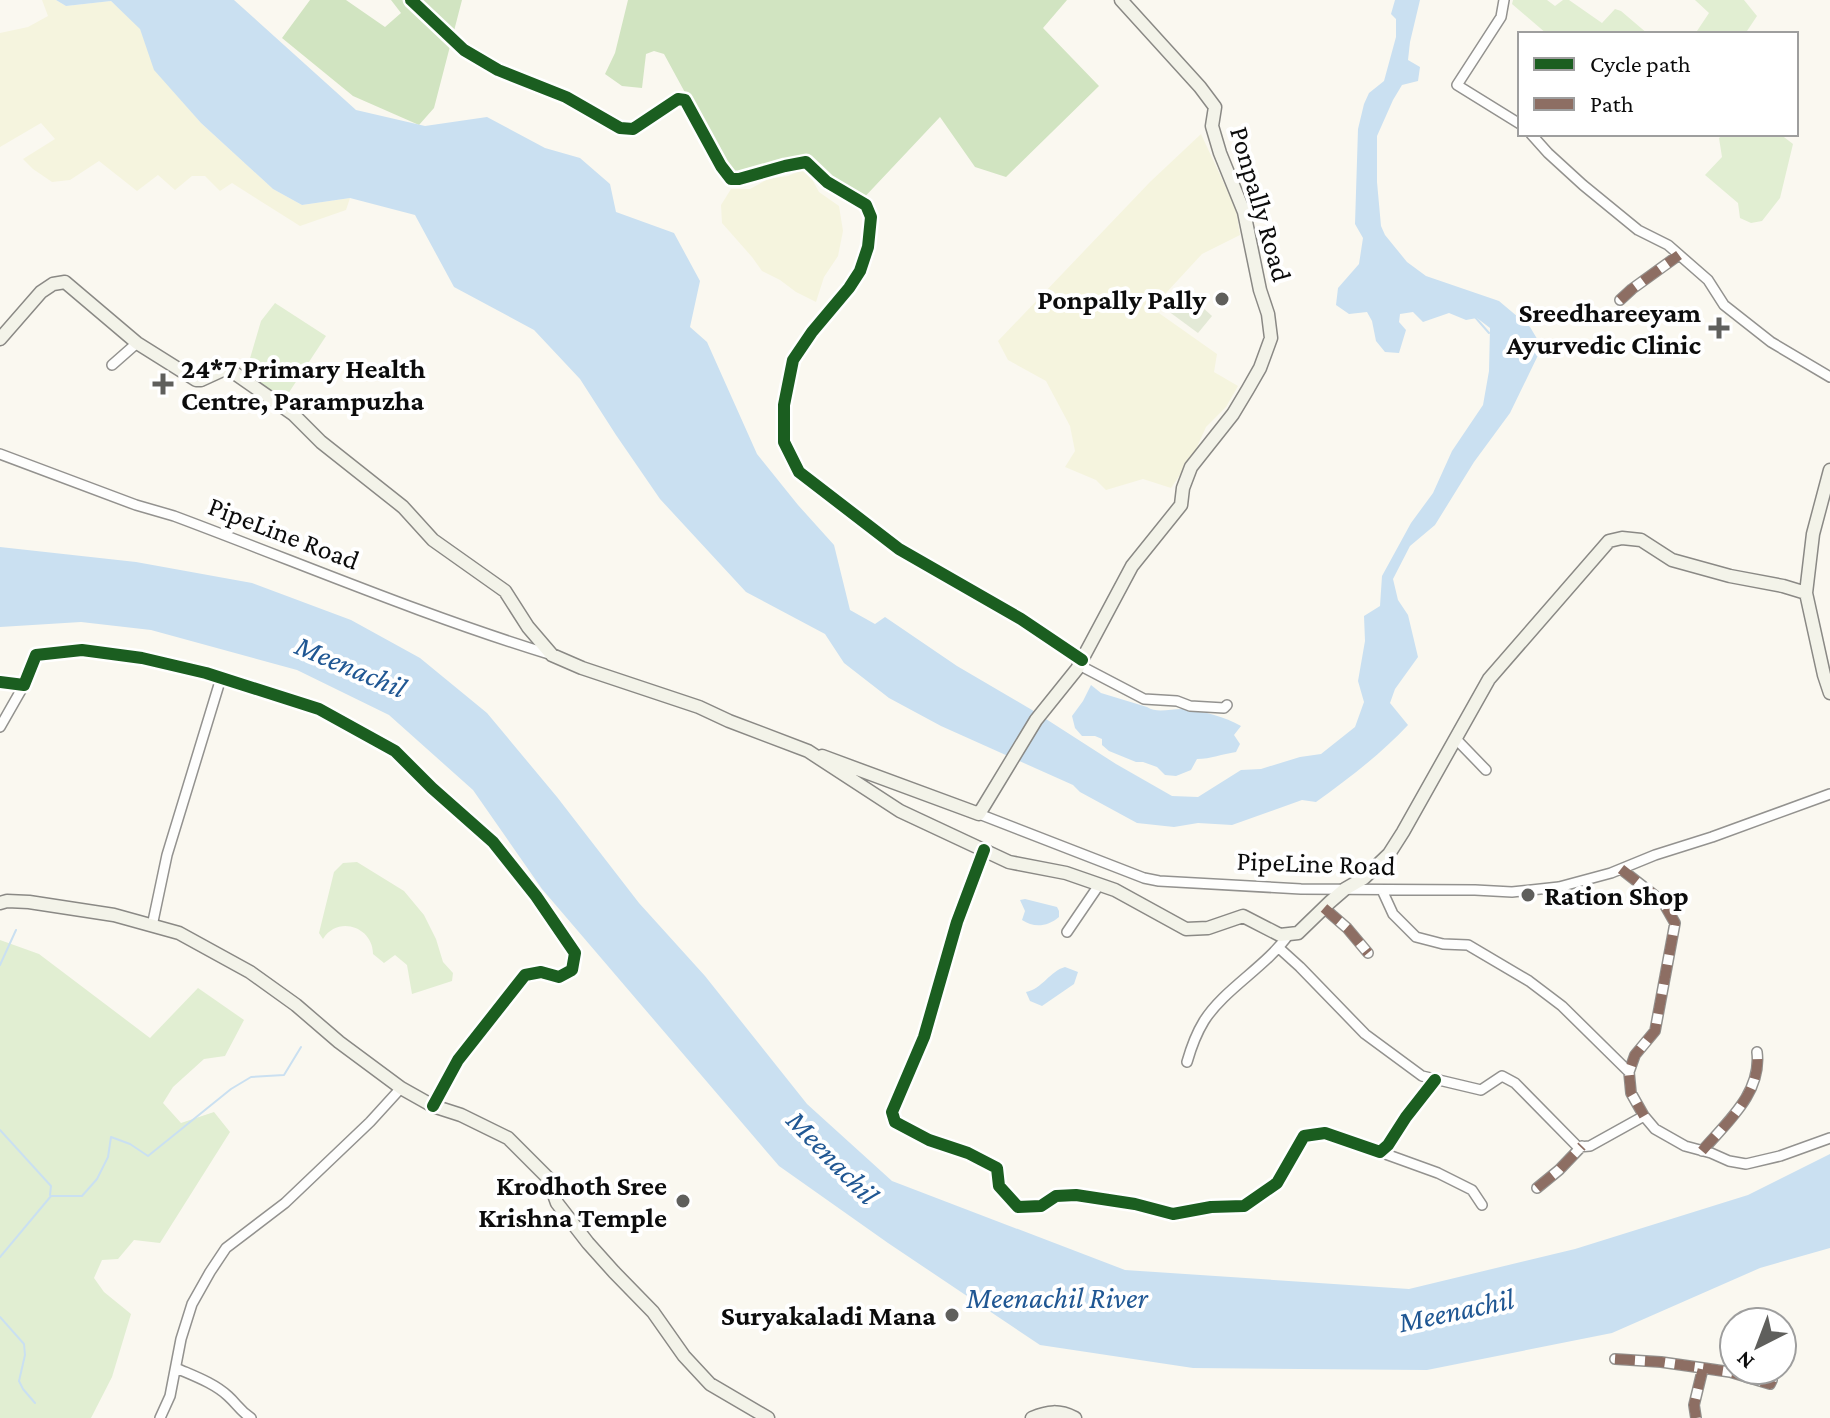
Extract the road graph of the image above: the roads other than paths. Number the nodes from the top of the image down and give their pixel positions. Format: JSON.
{"nodes":[{"id":1,"x":411,"y":0,"type":"edge"},
{"id":2,"x":1121,"y":0,"type":"edge"},
{"id":3,"x":1504,"y":0,"type":"edge"},
{"id":4,"x":1518,"y":123,"type":"edge"},
{"id":5,"x":1533,"y":136,"type":"edge"},
{"id":6,"x":1679,"y":255,"type":"junction"},
{"id":7,"x":1620,"y":300,"type":"dead end"},
{"id":8,"x":0,"y":339,"type":"edge"},
{"id":9,"x":137,"y":343,"type":"junction"},
{"id":10,"x":112,"y":365,"type":"dead end"},
{"id":11,"x":1830,"y":377,"type":"edge"},
{"id":12,"x":0,"y":454,"type":"edge"},
{"id":13,"x":1830,"y":470,"type":"edge"},
{"id":14,"x":1826,"y":500,"type":"edge"},
{"id":15,"x":1806,"y":593,"type":"junction"},
{"id":16,"x":552,"y":655,"type":"junction"},
{"id":17,"x":1080,"y":662,"type":"junction"},
{"id":18,"x":221,"y":678,"type":"junction"},
{"id":19,"x":0,"y":682,"type":"edge"},
{"id":20,"x":24,"y":685,"type":"junction"},
{"id":21,"x":1830,"y":693,"type":"edge"},
{"id":22,"x":1227,"y":705,"type":"dead end"},
{"id":23,"x":0,"y":727,"type":"edge"},
{"id":24,"x":1455,"y":738,"type":"junction"},
{"id":25,"x":808,"y":751,"type":"junction"},
{"id":26,"x":1486,"y":770,"type":"dead end"},
{"id":27,"x":1830,"y":794,"type":"edge"},
{"id":28,"x":979,"y":814,"type":"junction"},
{"id":29,"x":984,"y":850,"type":"junction"},
{"id":30,"x":1621,"y":869,"type":"junction"},
{"id":31,"x":1099,"y":885,"type":"junction"},
{"id":32,"x":1345,"y":889,"type":"junction"},
{"id":33,"x":1382,"y":890,"type":"junction"},
{"id":34,"x":0,"y":903,"type":"edge"},
{"id":35,"x":1324,"y":908,"type":"junction"},
{"id":36,"x":152,"y":926,"type":"junction"},
{"id":37,"x":1067,"y":932,"type":"dead end"},
{"id":38,"x":1289,"y":934,"type":"junction"},
{"id":39,"x":1279,"y":948,"type":"junction"},
{"id":40,"x":1368,"y":953,"type":"dead end"},
{"id":41,"x":1757,"y":1052,"type":"dead end"},
{"id":42,"x":1187,"y":1062,"type":"dead end"},
{"id":43,"x":1629,"y":1072,"type":"junction"},
{"id":44,"x":1435,"y":1080,"type":"junction"},
{"id":45,"x":401,"y":1088,"type":"junction"},
{"id":46,"x":433,"y":1106,"type":"junction"},
{"id":47,"x":1644,"y":1116,"type":"junction"},
{"id":48,"x":1830,"y":1138,"type":"edge"},
{"id":49,"x":1582,"y":1146,"type":"junction"},
{"id":50,"x":1702,"y":1151,"type":"junction"},
{"id":51,"x":1380,"y":1152,"type":"junction"},
{"id":52,"x":1537,"y":1188,"type":"dead end"},
{"id":53,"x":1482,"y":1205,"type":"dead end"},
{"id":54,"x":1615,"y":1359,"type":"dead end"},
{"id":55,"x":176,"y":1368,"type":"junction"},
{"id":56,"x":1703,"y":1368,"type":"junction"},
{"id":57,"x":1718,"y":1370,"type":"edge"},
{"id":58,"x":160,"y":1418,"type":"edge"},
{"id":59,"x":251,"y":1418,"type":"edge"},
{"id":60,"x":768,"y":1418,"type":"edge"},
{"id":61,"x":1032,"y":1418,"type":"edge"},
{"id":62,"x":1075,"y":1418,"type":"edge"},
{"id":63,"x":1696,"y":1418,"type":"edge"}],
"edges":[{"from":1,"to":17,"type":"street"},
{"from":2,"to":17,"type":"main road","name":"Ponpally Road"},
{"from":3,"to":4,"type":"street"},
{"from":5,"to":6,"type":"street"},
{"from":6,"to":7,"type":"street"},
{"from":6,"to":11,"type":"street"},
{"from":8,"to":9,"type":"main road"},
{"from":9,"to":10,"type":"street"},
{"from":9,"to":16,"type":"main road"},
{"from":12,"to":16,"type":"street","name":"PipeLine Road"},
{"from":13,"to":14,"type":"main road"},
{"from":14,"to":15,"type":"main road"},
{"from":15,"to":21,"type":"main road"},
{"from":15,"to":24,"type":"main road"},
{"from":16,"to":25,"type":"main road"},
{"from":17,"to":22,"type":"street"},
{"from":17,"to":28,"type":"main road","name":"Ponpally Road"},
{"from":18,"to":20,"type":"street"},
{"from":18,"to":36,"type":"street"},
{"from":18,"to":46,"type":"street"},
{"from":19,"to":20,"type":"street"},
{"from":20,"to":23,"type":"street"},
{"from":24,"to":26,"type":"street"},
{"from":24,"to":32,"type":"main road"},
{"from":25,"to":28,"type":"main road","name":"PipeLine Road"},
{"from":25,"to":29,"type":"main road"},
{"from":27,"to":30,"type":"street","name":"PipeLine Road"},
{"from":28,"to":32,"type":"street","name":"PipeLine Road"},
{"from":29,"to":31,"type":"main road"},
{"from":29,"to":51,"type":"street"},
{"from":30,"to":33,"type":"street","name":"PipeLine Road"},
{"from":30,"to":43,"type":"street"},
{"from":31,"to":37,"type":"street"},
{"from":31,"to":38,"type":"main road"},
{"from":32,"to":33,"type":"street","name":"PipeLine Road"},
{"from":32,"to":35,"type":"main road"},
{"from":33,"to":43,"type":"street"},
{"from":34,"to":36,"type":"main road"},
{"from":35,"to":38,"type":"main road"},
{"from":35,"to":40,"type":"street"},
{"from":36,"to":45,"type":"main road"},
{"from":38,"to":39,"type":"street"},
{"from":39,"to":42,"type":"street"},
{"from":39,"to":44,"type":"street"},
{"from":41,"to":50,"type":"street"},
{"from":43,"to":47,"type":"street"},
{"from":44,"to":49,"type":"street"},
{"from":44,"to":51,"type":"street"},
{"from":45,"to":46,"type":"main road"},
{"from":45,"to":55,"type":"street"},
{"from":46,"to":60,"type":"main road"},
{"from":47,"to":49,"type":"street"},
{"from":47,"to":50,"type":"street"},
{"from":48,"to":50,"type":"street"},
{"from":49,"to":52,"type":"street"},
{"from":51,"to":53,"type":"street"},
{"from":54,"to":56,"type":"street"},
{"from":55,"to":58,"type":"street"},
{"from":55,"to":59,"type":"street"},
{"from":56,"to":57,"type":"street"},
{"from":56,"to":63,"type":"street"},
{"from":61,"to":62,"type":"main road"}]}
